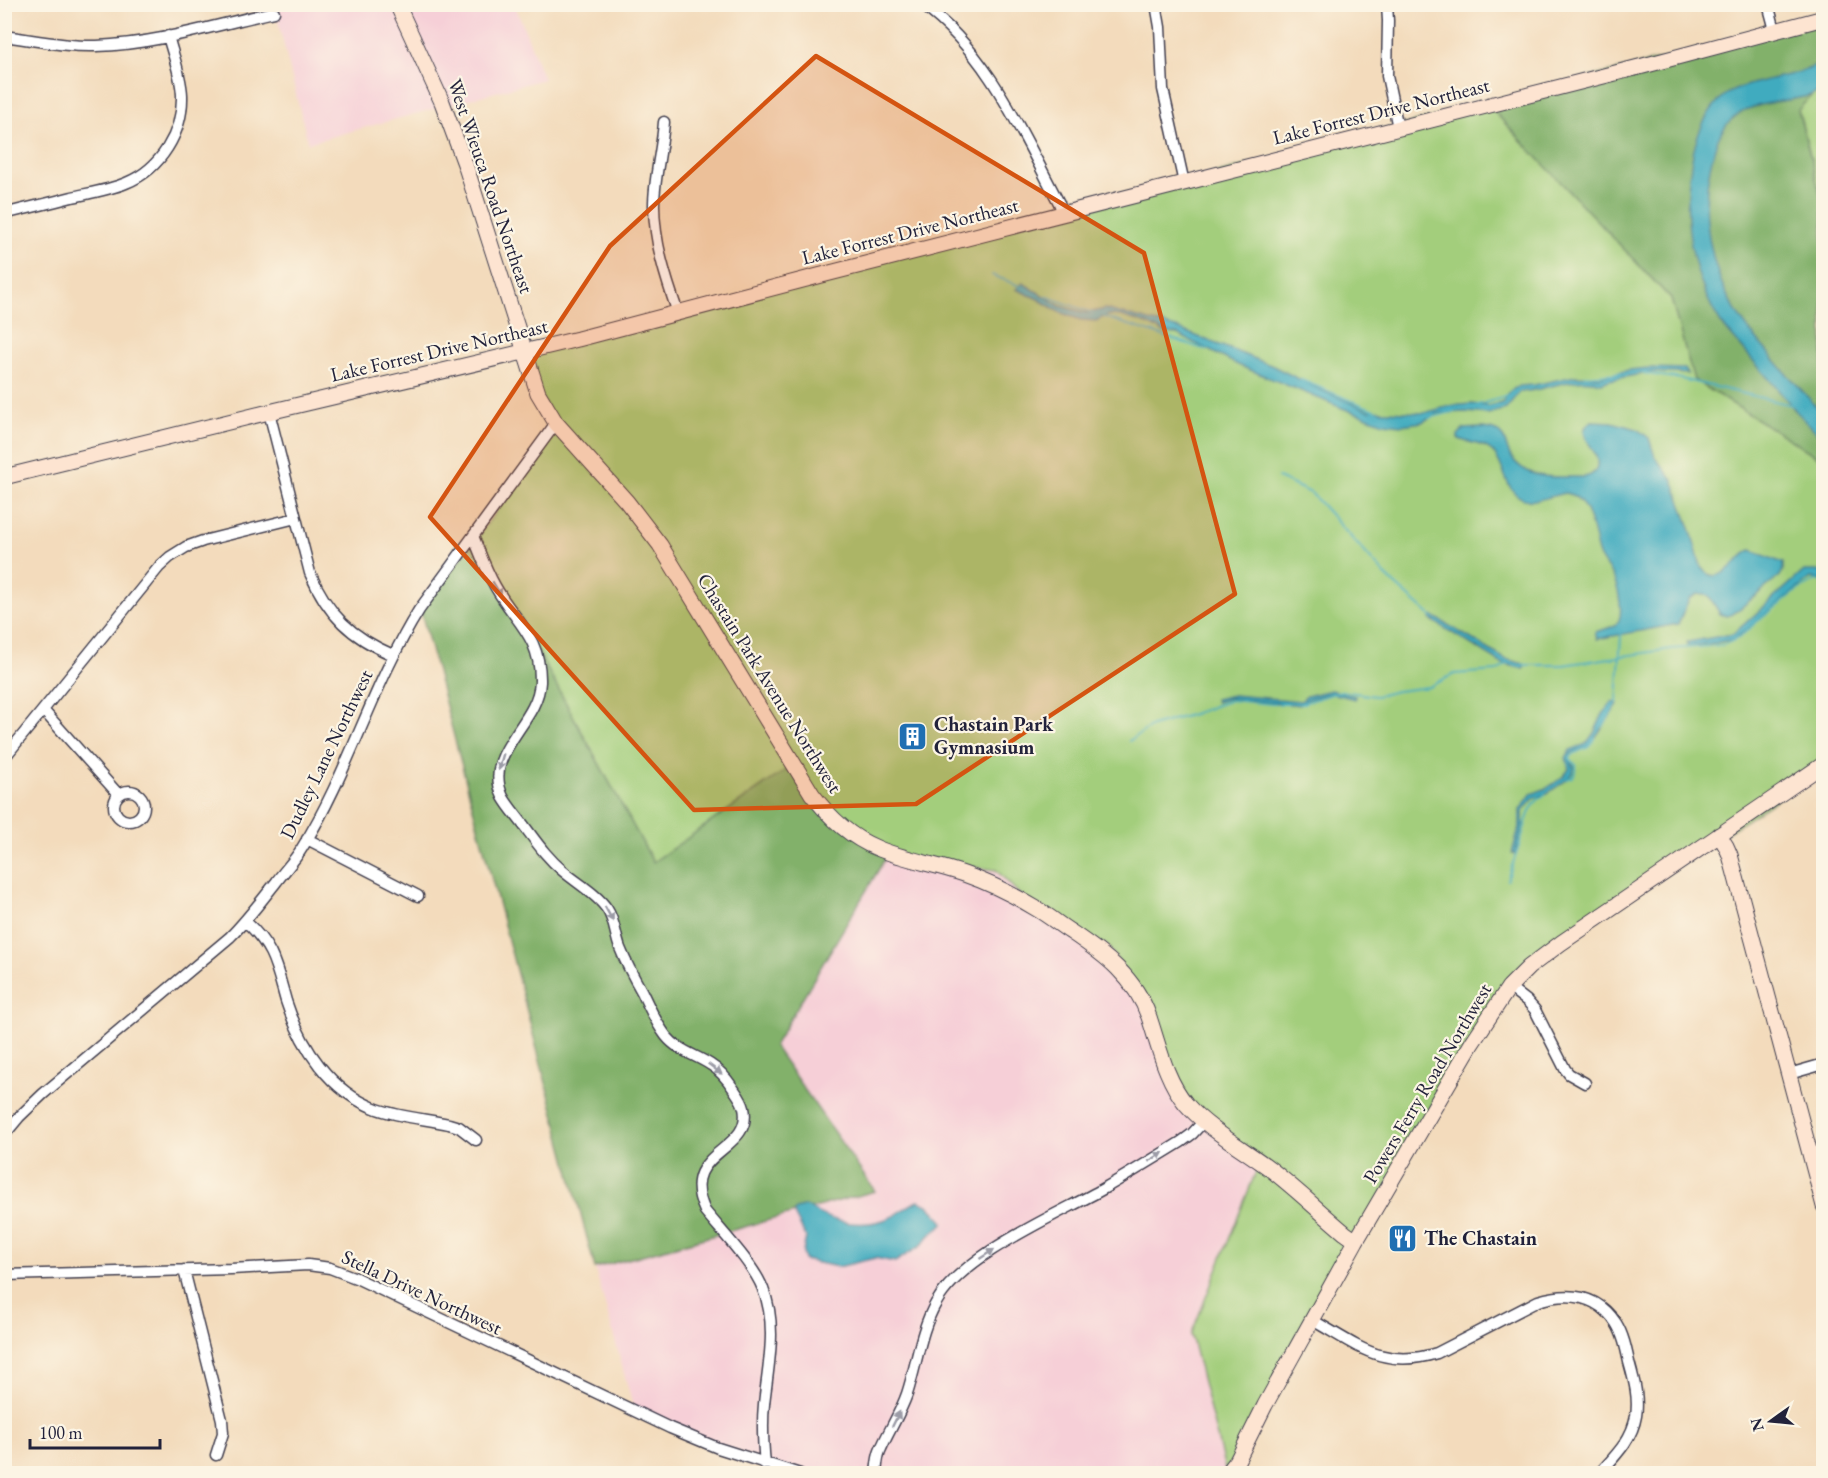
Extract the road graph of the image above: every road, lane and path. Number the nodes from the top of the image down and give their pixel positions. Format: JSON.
{"nodes":[{"id":1,"x":397,"y":4,"type":"edge"},
{"id":2,"x":921,"y":4,"type":"edge"},
{"id":3,"x":1156,"y":4,"type":"edge"},
{"id":4,"x":1387,"y":4,"type":"edge"},
{"id":5,"x":1768,"y":4,"type":"edge"},
{"id":6,"x":274,"y":12,"type":"dead end"},
{"id":7,"x":1824,"y":18,"type":"edge"},
{"id":8,"x":1775,"y":30,"type":"junction"},
{"id":9,"x":4,"y":36,"type":"edge"},
{"id":10,"x":168,"y":36,"type":"junction"},
{"id":11,"x":664,"y":123,"type":"dead end"},
{"id":12,"x":1398,"y":128,"type":"junction"},
{"id":13,"x":1184,"y":183,"type":"junction"},
{"id":14,"x":1063,"y":213,"type":"junction"},
{"id":15,"x":4,"y":214,"type":"edge"},
{"id":16,"x":678,"y":313,"type":"junction"},
{"id":17,"x":524,"y":351,"type":"junction"},
{"id":18,"x":269,"y":412,"type":"junction"},
{"id":19,"x":556,"y":423,"type":"junction"},
{"id":20,"x":4,"y":477,"type":"edge"},
{"id":21,"x":296,"y":518,"type":"junction"},
{"id":22,"x":473,"y":536,"type":"junction"},
{"id":23,"x":393,"y":655,"type":"junction"},
{"id":24,"x":43,"y":711,"type":"junction"},
{"id":25,"x":4,"y":758,"type":"edge"},
{"id":26,"x":1824,"y":764,"type":"edge"},
{"id":27,"x":119,"y":795,"type":"dead end"},
{"id":28,"x":1719,"y":836,"type":"junction"},
{"id":29,"x":308,"y":839,"type":"junction"},
{"id":30,"x":418,"y":896,"type":"dead end"},
{"id":31,"x":245,"y":921,"type":"junction"},
{"id":32,"x":1509,"y":987,"type":"junction"},
{"id":33,"x":1824,"y":1064,"type":"edge"},
{"id":34,"x":1789,"y":1074,"type":"junction"},
{"id":35,"x":1585,"y":1083,"type":"dead end"},
{"id":36,"x":1204,"y":1121,"type":"junction"},
{"id":37,"x":4,"y":1135,"type":"edge"},
{"id":38,"x":476,"y":1140,"type":"dead end"},
{"id":39,"x":1824,"y":1206,"type":"edge"},
{"id":40,"x":1356,"y":1241,"type":"junction"},
{"id":41,"x":184,"y":1270,"type":"junction"},
{"id":42,"x":4,"y":1275,"type":"edge"},
{"id":43,"x":1312,"y":1320,"type":"junction"},
{"id":44,"x":216,"y":1455,"type":"dead end"},
{"id":45,"x":765,"y":1464,"type":"junction"},
{"id":46,"x":800,"y":1473,"type":"edge"},
{"id":47,"x":876,"y":1473,"type":"edge"},
{"id":48,"x":1227,"y":1473,"type":"edge"},
{"id":49,"x":1599,"y":1473,"type":"edge"}],
"edges":[{"from":1,"to":17,"type":"street","name":"West Wieuca Road Northeast"},
{"from":2,"to":14,"type":"street"},
{"from":3,"to":13,"type":"street"},
{"from":4,"to":12,"type":"street"},
{"from":5,"to":8,"type":"street"},
{"from":6,"to":10,"type":"street"},
{"from":7,"to":8,"type":"street","name":"Lake Forrest Drive Northeast"},
{"from":8,"to":12,"type":"street","name":"Lake Forrest Drive Northeast"},
{"from":9,"to":10,"type":"street"},
{"from":10,"to":15,"type":"street"},
{"from":11,"to":16,"type":"street"},
{"from":12,"to":13,"type":"street","name":"Lake Forrest Drive Northeast"},
{"from":13,"to":14,"type":"street","name":"Lake Forrest Drive Northeast"},
{"from":14,"to":16,"type":"street","name":"Lake Forrest Drive Northeast"},
{"from":16,"to":17,"type":"street","name":"Lake Forrest Drive Northeast"},
{"from":17,"to":18,"type":"street","name":"Lake Forrest Drive Northeast"},
{"from":17,"to":19,"type":"street","name":"Chastain Park Avenue Northwest"},
{"from":18,"to":20,"type":"street","name":"Lake Forrest Drive Northeast"},
{"from":18,"to":21,"type":"street"},
{"from":19,"to":22,"type":"street","name":"Dudley Lane Northwest"},
{"from":19,"to":36,"type":"street","name":"Chastain Park Avenue Northwest"},
{"from":21,"to":23,"type":"street"},
{"from":21,"to":24,"type":"street"},
{"from":22,"to":23,"type":"street","name":"Dudley Lane Northwest"},
{"from":22,"to":45,"type":"street","one_way":true},
{"from":23,"to":29,"type":"street","name":"Dudley Lane Northwest"},
{"from":24,"to":25,"type":"street"},
{"from":24,"to":27,"type":"street"},
{"from":26,"to":28,"type":"street","name":"Powers Ferry Road Northwest"},
{"from":28,"to":32,"type":"street","name":"Powers Ferry Road Northwest"},
{"from":28,"to":34,"type":"street"},
{"from":29,"to":30,"type":"street"},
{"from":29,"to":31,"type":"street","name":"Dudley Lane Northwest"},
{"from":31,"to":37,"type":"street","name":"Dudley Lane Northwest"},
{"from":31,"to":38,"type":"street"},
{"from":32,"to":35,"type":"street"},
{"from":32,"to":40,"type":"street","name":"Powers Ferry Road Northwest"},
{"from":33,"to":34,"type":"street"},
{"from":34,"to":39,"type":"street"},
{"from":36,"to":40,"type":"street","name":"Chastain Park Avenue Northwest"},
{"from":47,"to":36,"type":"street","one_way":true},
{"from":40,"to":43,"type":"street","name":"Powers Ferry Road Northwest"},
{"from":41,"to":42,"type":"street","name":"Stella Drive Northwest"},
{"from":41,"to":44,"type":"street"},
{"from":41,"to":45,"type":"street","name":"Stella Drive Northwest"},
{"from":43,"to":48,"type":"street","name":"Powers Ferry Road Northwest"},
{"from":43,"to":49,"type":"street"},
{"from":45,"to":46,"type":"street","name":"Stella Drive Northwest"}]}
